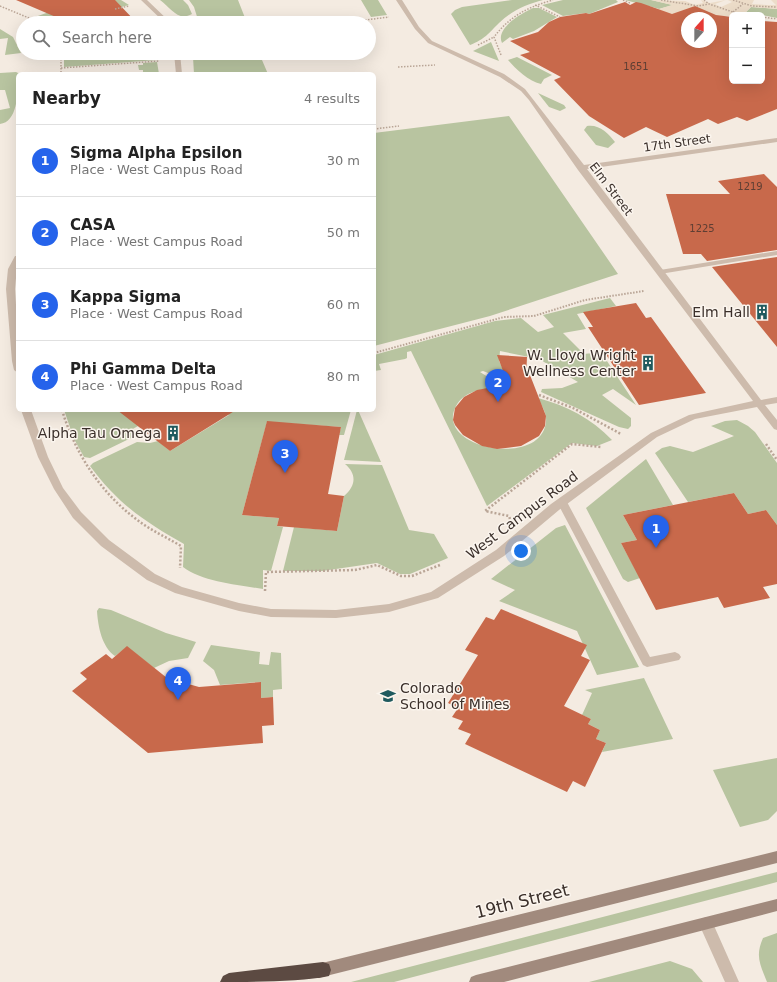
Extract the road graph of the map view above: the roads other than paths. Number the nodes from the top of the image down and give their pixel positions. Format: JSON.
{"nodes":[{"id":1,"x":144,"y":0,"type":"edge"},
{"id":2,"x":399,"y":0,"type":"edge"},
{"id":3,"x":161,"y":16,"type":"edge"},
{"id":4,"x":178,"y":60,"type":"edge"},
{"id":5,"x":180,"y":72,"type":"edge"},
{"id":6,"x":777,"y":140,"type":"edge"},
{"id":7,"x":581,"y":168,"type":"junction"},
{"id":8,"x":777,"y":253,"type":"edge"},
{"id":9,"x":16,"y":262,"type":"edge"},
{"id":10,"x":660,"y":272,"type":"junction"},
{"id":11,"x":16,"y":359,"type":"edge"},
{"id":12,"x":777,"y":400,"type":"edge"},
{"id":13,"x":759,"y":403,"type":"junction"},
{"id":14,"x":27,"y":412,"type":"edge"},
{"id":15,"x":777,"y":427,"type":"edge"},
{"id":16,"x":562,"y":502,"type":"junction"},
{"id":17,"x":675,"y":657,"type":"dead end"},
{"id":18,"x":777,"y":857,"type":"edge"},
{"id":19,"x":777,"y":905,"type":"edge"},
{"id":20,"x":706,"y":924,"type":"junction"},
{"id":21,"x":322,"y":970,"type":"junction"},
{"id":22,"x":229,"y":982,"type":"edge"},
{"id":23,"x":276,"y":982,"type":"edge"},
{"id":24,"x":476,"y":982,"type":"edge"},
{"id":25,"x":732,"y":982,"type":"edge"}],
"edges":[{"from":1,"to":3,"type":"street"},
{"from":2,"to":7,"type":"street","name":"Elm Street"},
{"from":4,"to":5,"type":"street"},
{"from":6,"to":7,"type":"street","name":"17th Street"},
{"from":7,"to":10,"type":"street","name":"Elm Street"},
{"from":8,"to":10,"type":"street"},
{"from":9,"to":11,"type":"street"},
{"from":10,"to":13,"type":"street","name":"Elm Street"},
{"from":12,"to":13,"type":"street","name":"West Campus Road"},
{"from":13,"to":15,"type":"street","name":"Elm Street"},
{"from":13,"to":16,"type":"street","name":"West Campus Road"},
{"from":14,"to":16,"type":"street","name":"West Campus Road"},
{"from":16,"to":17,"type":"street"},
{"from":18,"to":21,"type":"main road","name":"19th Street"},
{"from":19,"to":20,"type":"main road"},
{"from":20,"to":24,"type":"main road"},
{"from":20,"to":25,"type":"street"},
{"from":21,"to":22,"type":"highway"},
{"from":21,"to":23,"type":"main road","name":"19th Street"}]}
